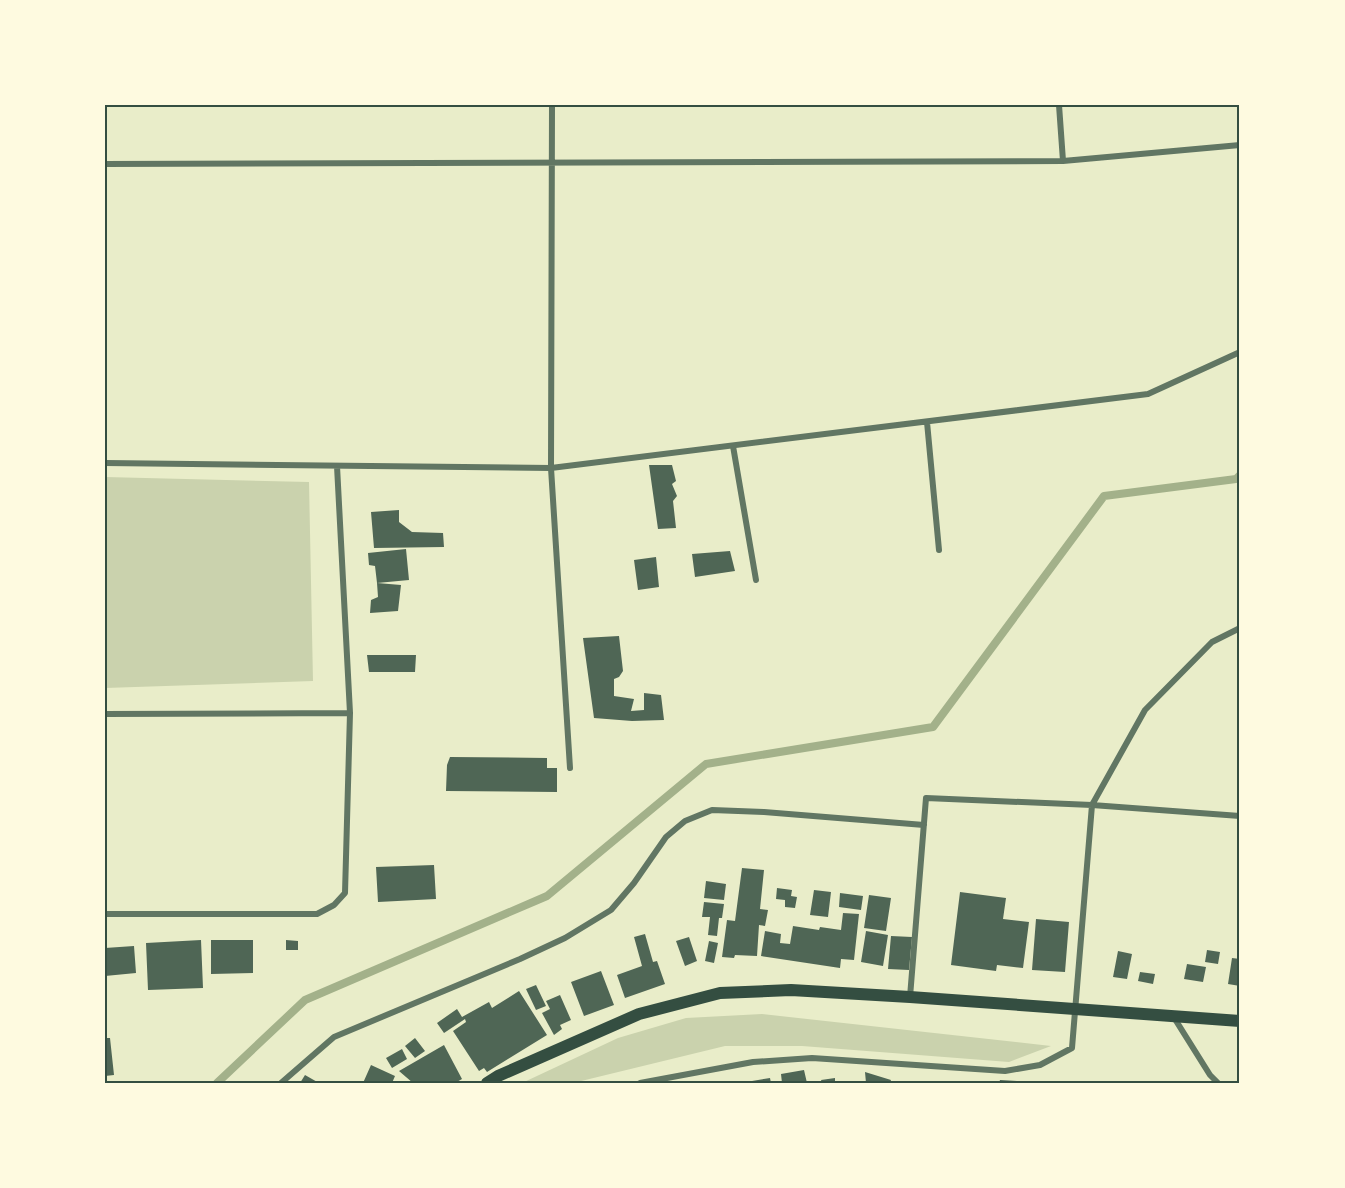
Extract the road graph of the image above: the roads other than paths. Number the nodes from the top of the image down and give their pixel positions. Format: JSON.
{"nodes":[{"id":1,"x":552,"y":105,"type":"edge"},
{"id":2,"x":1059,"y":105,"type":"edge"},
{"id":3,"x":1240,"y":145,"type":"edge"},
{"id":4,"x":1063,"y":161,"type":"junction"},
{"id":5,"x":552,"y":163,"type":"junction"},
{"id":6,"x":105,"y":164,"type":"edge"},
{"id":7,"x":1240,"y":352,"type":"edge"},
{"id":8,"x":927,"y":422,"type":"junction"},
{"id":9,"x":733,"y":446,"type":"junction"},
{"id":10,"x":105,"y":463,"type":"edge"},
{"id":11,"x":337,"y":466,"type":"junction"},
{"id":12,"x":551,"y":468,"type":"junction"},
{"id":13,"x":939,"y":550,"type":"dead end"},
{"id":14,"x":756,"y":580,"type":"dead end"},
{"id":15,"x":1240,"y":628,"type":"edge"},
{"id":16,"x":350,"y":713,"type":"junction"},
{"id":17,"x":105,"y":714,"type":"edge"},
{"id":18,"x":570,"y":768,"type":"dead end"},
{"id":19,"x":1092,"y":805,"type":"junction"},
{"id":20,"x":1240,"y":816,"type":"edge"},
{"id":21,"x":924,"y":825,"type":"junction"},
{"id":22,"x":105,"y":914,"type":"edge"},
{"id":23,"x":910,"y":997,"type":"junction"},
{"id":24,"x":1076,"y":1010,"type":"junction"},
{"id":25,"x":1173,"y":1016,"type":"junction"},
{"id":26,"x":1240,"y":1021,"type":"edge"},
{"id":27,"x":281,"y":1083,"type":"edge"},
{"id":28,"x":488,"y":1083,"type":"edge"},
{"id":29,"x":640,"y":1083,"type":"edge"},
{"id":30,"x":1218,"y":1083,"type":"edge"}],
"edges":[{"from":1,"to":5,"type":"street"},
{"from":2,"to":4,"type":"street"},
{"from":3,"to":4,"type":"street"},
{"from":4,"to":5,"type":"street"},
{"from":5,"to":6,"type":"street"},
{"from":5,"to":12,"type":"street"},
{"from":7,"to":8,"type":"street"},
{"from":8,"to":9,"type":"street"},
{"from":8,"to":13,"type":"street"},
{"from":9,"to":12,"type":"street"},
{"from":9,"to":14,"type":"street"},
{"from":10,"to":11,"type":"street"},
{"from":11,"to":12,"type":"street"},
{"from":11,"to":16,"type":"street"},
{"from":12,"to":18,"type":"street"},
{"from":15,"to":19,"type":"street"},
{"from":16,"to":17,"type":"street"},
{"from":16,"to":22,"type":"street"},
{"from":19,"to":20,"type":"street"},
{"from":19,"to":21,"type":"street"},
{"from":19,"to":24,"type":"street"},
{"from":21,"to":23,"type":"street"},
{"from":21,"to":27,"type":"street"},
{"from":23,"to":24,"type":"main road"},
{"from":23,"to":28,"type":"main road"},
{"from":24,"to":25,"type":"main road"},
{"from":24,"to":29,"type":"street"},
{"from":25,"to":26,"type":"main road"},
{"from":25,"to":30,"type":"street"}]}
